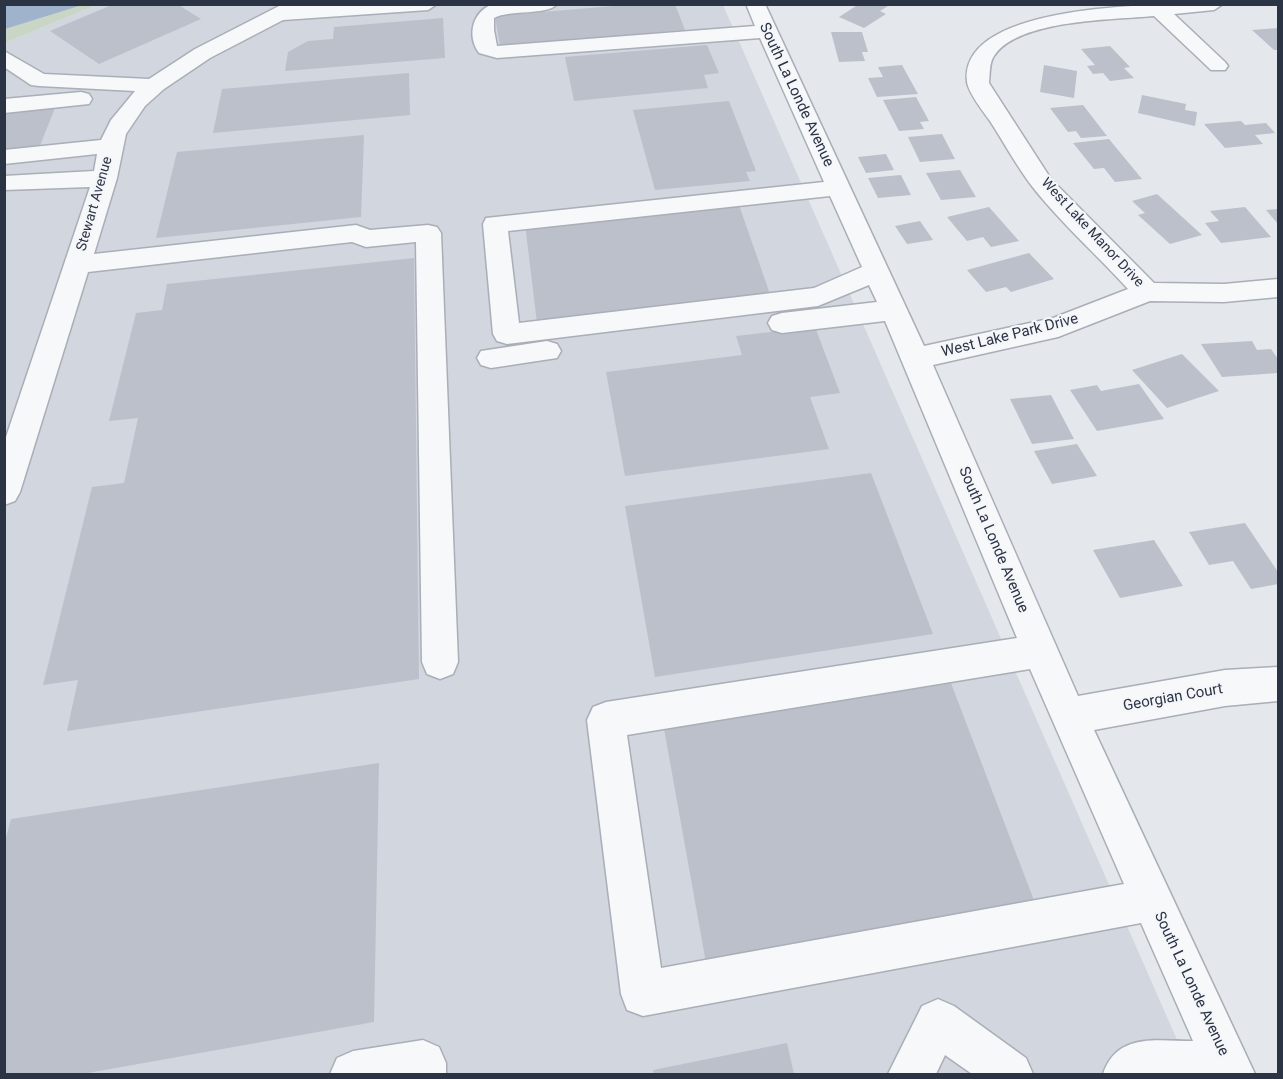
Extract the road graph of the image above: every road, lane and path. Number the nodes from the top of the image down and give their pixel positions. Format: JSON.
{"nodes":[{"id":1,"x":428,"y":4,"type":"edge"},
{"id":2,"x":548,"y":4,"type":"edge"},
{"id":3,"x":1214,"y":4,"type":"edge"},
{"id":4,"x":291,"y":9,"type":"edge"},
{"id":5,"x":1159,"y":10,"type":"junction"},
{"id":6,"x":761,"y":18,"type":"edge"},
{"id":7,"x":4,"y":57,"type":"edge"},
{"id":8,"x":1218,"y":66,"type":"dead end"},
{"id":9,"x":149,"y":90,"type":"junction"},
{"id":10,"x":4,"y":106,"type":"edge"},
{"id":11,"x":111,"y":146,"type":"junction"},
{"id":12,"x":4,"y":157,"type":"edge"},
{"id":13,"x":105,"y":178,"type":"junction"},
{"id":14,"x":4,"y":183,"type":"edge"},
{"id":15,"x":838,"y":188,"type":"junction"},
{"id":16,"x":78,"y":264,"type":"junction"},
{"id":17,"x":876,"y":271,"type":"junction"},
{"id":18,"x":1278,"y":288,"type":"edge"},
{"id":19,"x":1147,"y":292,"type":"junction"},
{"id":20,"x":894,"y":310,"type":"junction"},
{"id":21,"x":491,"y":358,"type":"dead end"},
{"id":22,"x":916,"y":358,"type":"junction"},
{"id":23,"x":4,"y":492,"type":"edge"},
{"id":24,"x":1041,"y":651,"type":"junction"},
{"id":25,"x":440,"y":662,"type":"dead end"},
{"id":26,"x":1278,"y":684,"type":"edge"},
{"id":27,"x":1068,"y":716,"type":"junction"},
{"id":28,"x":1152,"y":900,"type":"junction"},
{"id":29,"x":1230,"y":1069,"type":"edge"},
{"id":30,"x":353,"y":1074,"type":"edge"},
{"id":31,"x":423,"y":1074,"type":"edge"},
{"id":32,"x":911,"y":1074,"type":"edge"},
{"id":33,"x":1010,"y":1074,"type":"edge"},
{"id":34,"x":1126,"y":1074,"type":"edge"}],
"edges":[{"from":1,"to":4,"type":"street"},
{"from":2,"to":6,"type":"street"},
{"from":3,"to":5,"type":"street","name":"West Lake Manor Drive"},
{"from":4,"to":9,"type":"street","name":"Stewart Avenue"},
{"from":5,"to":8,"type":"street"},
{"from":5,"to":19,"type":"street","name":"West Lake Manor Drive"},
{"from":6,"to":15,"type":"street","name":"South La Londe Avenue"},
{"from":7,"to":9,"type":"street"},
{"from":9,"to":10,"type":"street"},
{"from":9,"to":11,"type":"street","name":"Stewart Avenue"},
{"from":11,"to":12,"type":"street"},
{"from":11,"to":13,"type":"street","name":"Stewart Avenue"},
{"from":13,"to":14,"type":"street"},
{"from":13,"to":16,"type":"street","name":"Stewart Avenue"},
{"from":15,"to":17,"type":"street","name":"South La Londe Avenue"},
{"from":15,"to":17,"type":"street"},
{"from":16,"to":23,"type":"street","name":"Stewart Avenue"},
{"from":16,"to":25,"type":"street"},
{"from":17,"to":20,"type":"street","name":"South La Londe Avenue"},
{"from":18,"to":19,"type":"street","name":"West Lake Park Drive"},
{"from":19,"to":22,"type":"street","name":"West Lake Park Drive"},
{"from":20,"to":21,"type":"street"},
{"from":20,"to":22,"type":"street","name":"South La Londe Avenue"},
{"from":22,"to":24,"type":"street","name":"South La Londe Avenue"},
{"from":24,"to":27,"type":"street","name":"South La Londe Avenue"},
{"from":24,"to":28,"type":"street"},
{"from":26,"to":27,"type":"street","name":"Georgian Court"},
{"from":27,"to":28,"type":"street","name":"South La Londe Avenue"},
{"from":28,"to":29,"type":"street","name":"South La Londe Avenue"},
{"from":29,"to":34,"type":"street"},
{"from":30,"to":31,"type":"street"},
{"from":32,"to":33,"type":"street"}]}
